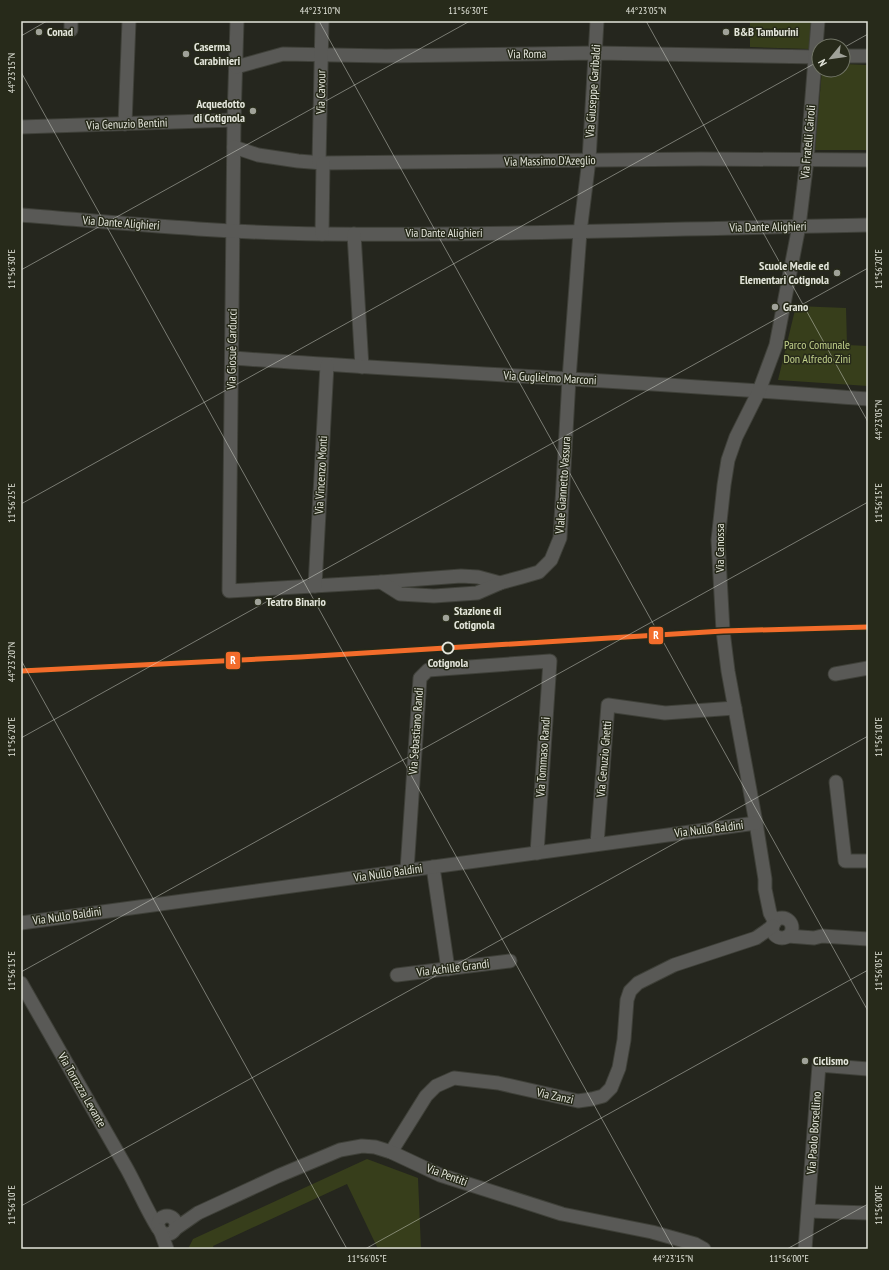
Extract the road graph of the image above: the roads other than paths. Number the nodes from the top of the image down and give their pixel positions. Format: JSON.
{"nodes":[{"id":1,"x":129,"y":21,"type":"edge"},
{"id":2,"x":237,"y":21,"type":"edge"},
{"id":3,"x":322,"y":21,"type":"edge"},
{"id":4,"x":597,"y":21,"type":"edge"},
{"id":5,"x":818,"y":21,"type":"edge"},
{"id":6,"x":818,"y":38,"type":"edge"},
{"id":7,"x":596,"y":53,"type":"junction"},
{"id":8,"x":321,"y":55,"type":"junction"},
{"id":9,"x":851,"y":56,"type":"edge"},
{"id":10,"x":868,"y":56,"type":"edge"},
{"id":11,"x":811,"y":57,"type":"edge"},
{"id":12,"x":236,"y":67,"type":"junction"},
{"id":13,"x":815,"y":78,"type":"edge"},
{"id":14,"x":234,"y":120,"type":"junction"},
{"id":15,"x":125,"y":124,"type":"junction"},
{"id":16,"x":21,"y":127,"type":"edge"},
{"id":17,"x":234,"y":147,"type":"junction"},
{"id":18,"x":589,"y":160,"type":"junction"},
{"id":19,"x":807,"y":160,"type":"junction"},
{"id":20,"x":868,"y":160,"type":"edge"},
{"id":21,"x":321,"y":162,"type":"junction"},
{"id":22,"x":21,"y":215,"type":"edge"},
{"id":23,"x":868,"y":225,"type":"edge"},
{"id":24,"x":799,"y":226,"type":"junction"},
{"id":25,"x":233,"y":231,"type":"junction"},
{"id":26,"x":580,"y":232,"type":"junction"},
{"id":27,"x":322,"y":234,"type":"junction"},
{"id":28,"x":354,"y":234,"type":"junction"},
{"id":29,"x":232,"y":358,"type":"junction"},
{"id":30,"x":327,"y":365,"type":"junction"},
{"id":31,"x":362,"y":367,"type":"junction"},
{"id":32,"x":569,"y":379,"type":"junction"},
{"id":33,"x":759,"y":391,"type":"junction"},
{"id":34,"x":868,"y":399,"type":"edge"},
{"id":35,"x":381,"y":582,"type":"junction"},
{"id":36,"x":500,"y":583,"type":"junction"},
{"id":37,"x":315,"y":586,"type":"junction"},
{"id":38,"x":550,"y":661,"type":"joint"},
{"id":39,"x":868,"y":668,"type":"edge"},
{"id":40,"x":835,"y":674,"type":"dead end"},
{"id":41,"x":735,"y":708,"type":"junction"},
{"id":42,"x":836,"y":782,"type":"dead end"},
{"id":43,"x":756,"y":823,"type":"junction"},
{"id":44,"x":597,"y":844,"type":"junction"},
{"id":45,"x":537,"y":853,"type":"junction"},
{"id":46,"x":868,"y":860,"type":"edge"},
{"id":47,"x":433,"y":867,"type":"junction"},
{"id":48,"x":407,"y":870,"type":"junction"},
{"id":49,"x":21,"y":922,"type":"edge"},
{"id":50,"x":782,"y":928,"type":"junction"},
{"id":51,"x":868,"y":939,"type":"edge"},
{"id":52,"x":510,"y":961,"type":"dead end"},
{"id":53,"x":448,"y":969,"type":"junction"},
{"id":54,"x":397,"y":975,"type":"dead end"},
{"id":55,"x":21,"y":983,"type":"edge"},
{"id":56,"x":868,"y":1069,"type":"edge"},
{"id":57,"x":392,"y":1152,"type":"junction"},
{"id":58,"x":142,"y":1196,"type":"junction"},
{"id":59,"x":809,"y":1211,"type":"junction"},
{"id":60,"x":868,"y":1213,"type":"edge"},
{"id":61,"x":172,"y":1224,"type":"junction"},
{"id":62,"x":159,"y":1229,"type":"junction"},
{"id":63,"x":167,"y":1249,"type":"edge"},
{"id":64,"x":171,"y":1249,"type":"edge"},
{"id":65,"x":704,"y":1249,"type":"edge"},
{"id":66,"x":805,"y":1249,"type":"edge"}],
"edges":[{"from":1,"to":15,"type":"street"},
{"from":2,"to":12,"type":"street","name":"Via Giosuè Carducci"},
{"from":3,"to":8,"type":"street","name":"Via Cavour"},
{"from":4,"to":7,"type":"street","name":"Via Giuseppe Garibaldi"},
{"from":5,"to":6,"type":"street","name":"Via Fratelli Cairoli"},
{"from":7,"to":8,"type":"street","name":"Via Roma"},
{"from":7,"to":11,"type":"street","name":"Via Roma"},
{"from":7,"to":18,"type":"street","name":"Via Giuseppe Garibaldi"},
{"from":8,"to":12,"type":"street","name":"Via Roma"},
{"from":8,"to":21,"type":"street","name":"Via Cavour"},
{"from":9,"to":10,"type":"street"},
{"from":12,"to":14,"type":"street","name":"Via Giosuè Carducci"},
{"from":13,"to":19,"type":"street","name":"Via Fratelli Cairoli"},
{"from":14,"to":15,"type":"street","name":"Via Genuzio Bentini"},
{"from":14,"to":17,"type":"street","name":"Via Giosuè Carducci"},
{"from":15,"to":16,"type":"street","name":"Via Genuzio Bentini"},
{"from":17,"to":21,"type":"street","name":"Via Massimo D'Azeglio"},
{"from":17,"to":25,"type":"street","name":"Via Giosuè Carducci"},
{"from":18,"to":19,"type":"street","name":"Via Massimo D'Azeglio"},
{"from":18,"to":21,"type":"street","name":"Via Massimo D'Azeglio"},
{"from":18,"to":26,"type":"street","name":"Via Giuseppe Garibaldi"},
{"from":19,"to":20,"type":"street","name":"Via Massimo D'Azeglio"},
{"from":19,"to":24,"type":"street","name":"Via Fratelli Cairoli"},
{"from":21,"to":27,"type":"street","name":"Via Cavour"},
{"from":22,"to":25,"type":"street","name":"Via Dante Alighieri"},
{"from":23,"to":24,"type":"street","name":"Via Dante Alighieri"},
{"from":24,"to":26,"type":"street","name":"Via Dante Alighieri"},
{"from":24,"to":33,"type":"street","name":"Via Canossa"},
{"from":25,"to":27,"type":"street","name":"Via Dante Alighieri"},
{"from":25,"to":29,"type":"street","name":"Via Giosuè Carducci"},
{"from":26,"to":28,"type":"street","name":"Via Dante Alighieri"},
{"from":26,"to":32,"type":"street","name":"VIale Giannetto Vassura"},
{"from":27,"to":28,"type":"street","name":"Via Dante Alighieri"},
{"from":28,"to":31,"type":"street"},
{"from":29,"to":30,"type":"street","name":"Via Guglielmo Marconi"},
{"from":29,"to":37,"type":"street","name":"Via Giosuè Carducci"},
{"from":30,"to":31,"type":"street","name":"Via Guglielmo Marconi"},
{"from":30,"to":37,"type":"street","name":"Via Vincenzo Monti"},
{"from":31,"to":32,"type":"street","name":"Via Guglielmo Marconi"},
{"from":32,"to":33,"type":"street","name":"Via Guglielmo Marconi"},
{"from":32,"to":36,"type":"street","name":"VIale Giannetto Vassura"},
{"from":33,"to":34,"type":"street","name":"Via Guglielmo Marconi"},
{"from":33,"to":41,"type":"street","name":"Via Canossa"},
{"from":35,"to":36,"type":"street","name":"VIale Giannetto Vassura"},
{"from":35,"to":36,"type":"street"},
{"from":35,"to":37,"type":"street"},
{"from":38,"to":45,"type":"street","name":"Via Tommaso Randi"},
{"from":38,"to":48,"type":"street","name":"Via Sebastiano Randi"},
{"from":39,"to":40,"type":"street"},
{"from":41,"to":43,"type":"street","name":"Via Canossa"},
{"from":41,"to":44,"type":"street","name":"Via Genuzio Ghetti"},
{"from":42,"to":46,"type":"street"},
{"from":43,"to":44,"type":"street","name":"Via Nullo Baldini"},
{"from":43,"to":50,"type":"street","name":"Via Canossa"},
{"from":44,"to":45,"type":"street","name":"Via Nullo Baldini"},
{"from":45,"to":47,"type":"street","name":"Via Nullo Baldini"},
{"from":47,"to":48,"type":"street","name":"Via Nullo Baldini"},
{"from":47,"to":53,"type":"street"},
{"from":48,"to":49,"type":"street","name":"Via Nullo Baldini"},
{"from":50,"to":51,"type":"street"},
{"from":50,"to":57,"type":"street","name":"Via Zanzi"},
{"from":52,"to":53,"type":"street","name":"Via Achille Grandi"},
{"from":53,"to":54,"type":"street","name":"Via Achille Grandi"},
{"from":55,"to":58,"type":"street","name":"Via Torrazza Levante"},
{"from":56,"to":59,"type":"street","name":"Via Paolo Borsellino"},
{"from":57,"to":61,"type":"street","name":"Via Pentiti"},
{"from":57,"to":65,"type":"street","name":"Via Pentiti"},
{"from":58,"to":61,"type":"street","name":"Via Torrazza Levante"},
{"from":58,"to":62,"type":"street","name":"Via Torrazza Levante"},
{"from":59,"to":60,"type":"street"},
{"from":59,"to":66,"type":"street","name":"Via Paolo Borsellino"},
{"from":61,"to":62,"type":"street"},
{"from":61,"to":64,"type":"street"},
{"from":62,"to":63,"type":"street","name":"Via Torrazza Levante"}]}
